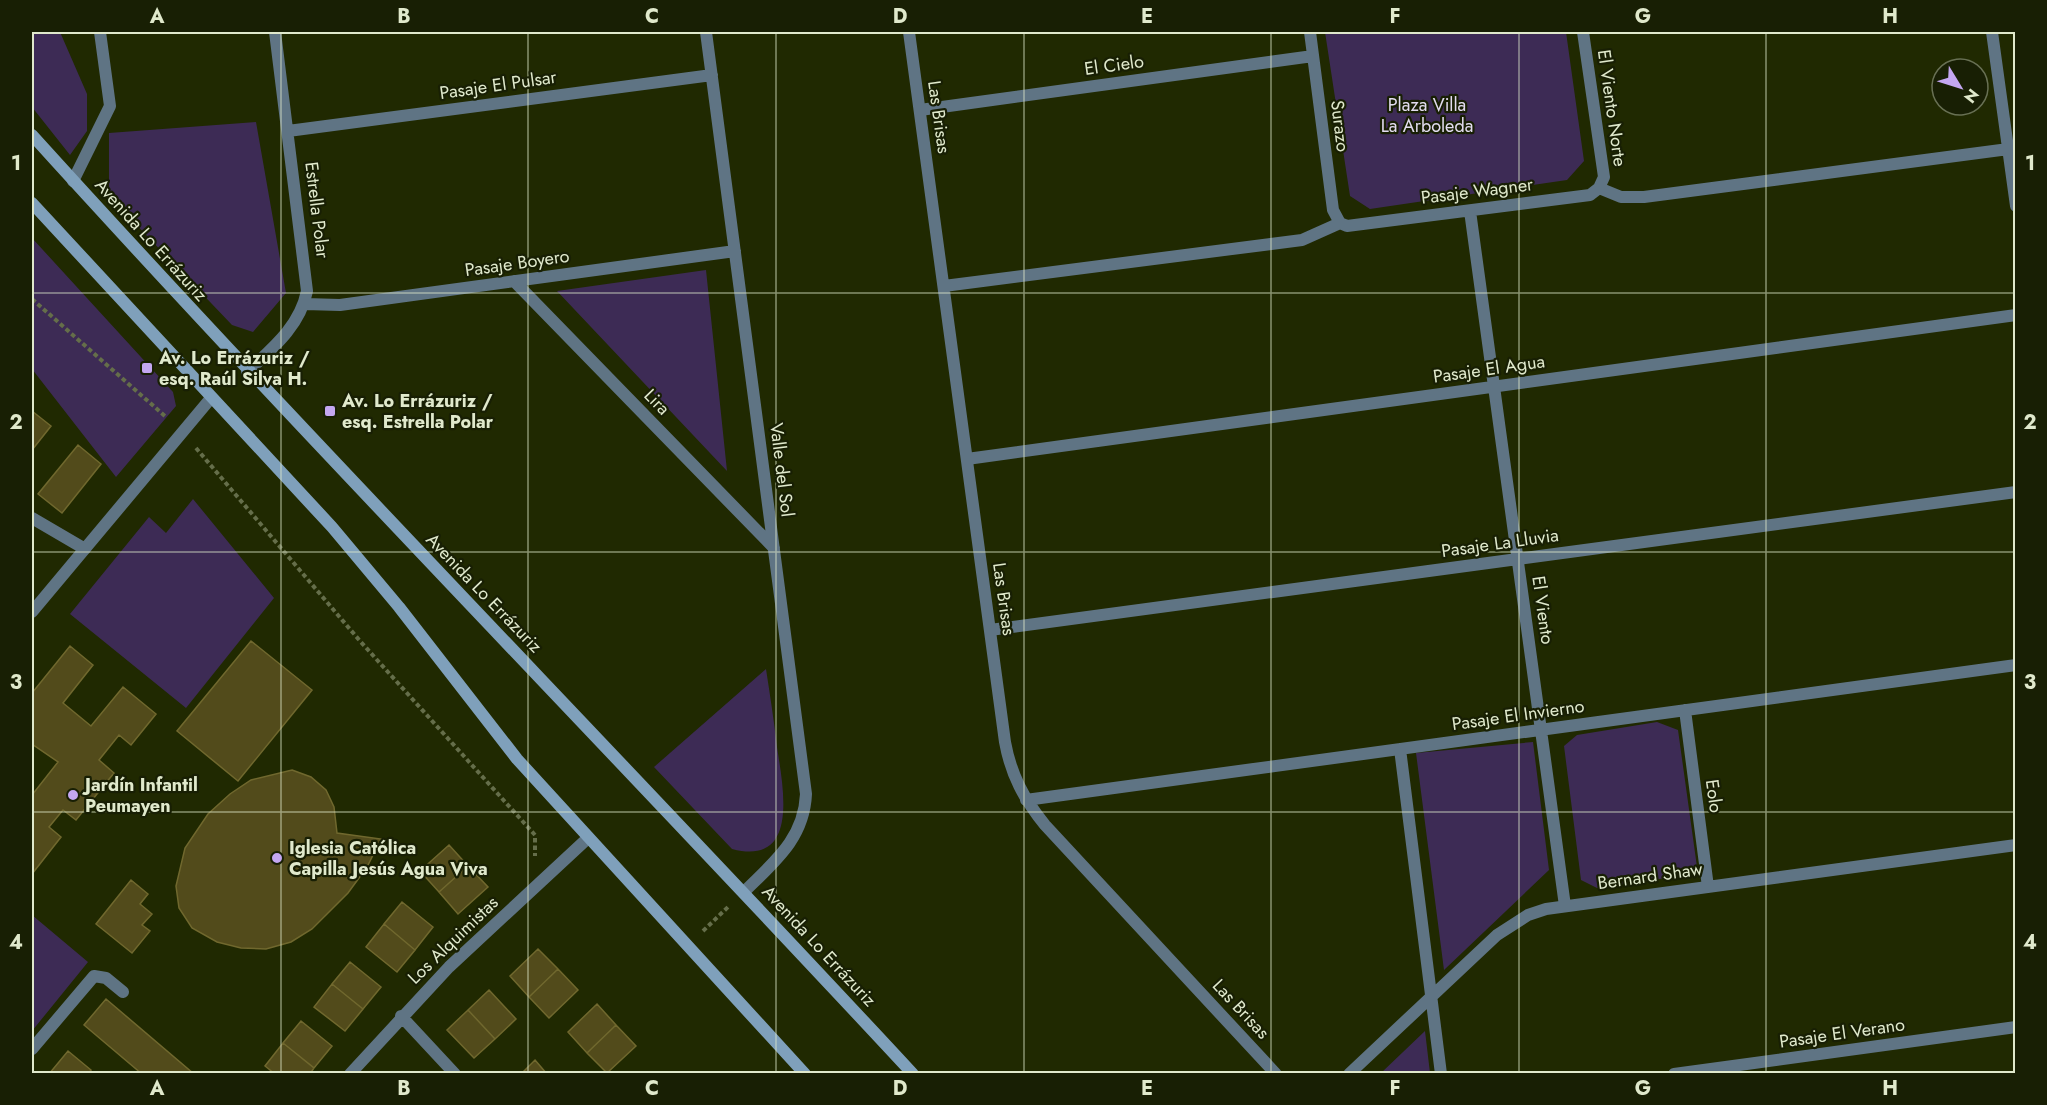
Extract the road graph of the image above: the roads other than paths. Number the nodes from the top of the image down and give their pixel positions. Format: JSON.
{"nodes":[{"id":1,"x":100,"y":32,"type":"edge"},
{"id":2,"x":275,"y":32,"type":"edge"},
{"id":3,"x":706,"y":32,"type":"edge"},
{"id":4,"x":909,"y":32,"type":"edge"},
{"id":5,"x":1310,"y":32,"type":"edge"},
{"id":6,"x":1583,"y":32,"type":"edge"},
{"id":7,"x":1992,"y":32,"type":"edge"},
{"id":8,"x":1313,"y":56,"type":"junction"},
{"id":9,"x":711,"y":75,"type":"junction"},
{"id":10,"x":920,"y":110,"type":"junction"},
{"id":11,"x":288,"y":130,"type":"junction"},
{"id":12,"x":32,"y":135,"type":"edge"},
{"id":13,"x":2012,"y":148,"type":"edge"},
{"id":14,"x":73,"y":181,"type":"junction"},
{"id":15,"x":1599,"y":188,"type":"junction"},
{"id":16,"x":32,"y":203,"type":"edge"},
{"id":17,"x":2016,"y":206,"type":"edge"},
{"id":18,"x":1470,"y":211,"type":"junction"},
{"id":19,"x":1340,"y":223,"type":"junction"},
{"id":20,"x":735,"y":252,"type":"junction"},
{"id":21,"x":514,"y":281,"type":"junction"},
{"id":22,"x":944,"y":286,"type":"junction"},
{"id":23,"x":305,"y":304,"type":"junction"},
{"id":24,"x":2016,"y":315,"type":"edge"},
{"id":25,"x":247,"y":372,"type":"junction"},
{"id":26,"x":1495,"y":387,"type":"junction"},
{"id":27,"x":211,"y":398,"type":"junction"},
{"id":28,"x":967,"y":459,"type":"junction"},
{"id":29,"x":2016,"y":492,"type":"edge"},
{"id":30,"x":32,"y":518,"type":"edge"},
{"id":31,"x":774,"y":548,"type":"junction"},
{"id":32,"x":85,"y":549,"type":"junction"},
{"id":33,"x":1518,"y":558,"type":"junction"},
{"id":34,"x":32,"y":612,"type":"edge"},
{"id":35,"x":990,"y":630,"type":"junction"},
{"id":36,"x":2016,"y":665,"type":"edge"},
{"id":37,"x":1685,"y":710,"type":"junction"},
{"id":38,"x":1541,"y":730,"type":"junction"},
{"id":39,"x":1400,"y":749,"type":"junction"},
{"id":40,"x":1026,"y":800,"type":"junction"},
{"id":41,"x":588,"y":838,"type":"junction"},
{"id":42,"x":2016,"y":845,"type":"edge"},
{"id":43,"x":1708,"y":887,"type":"junction"},
{"id":44,"x":744,"y":892,"type":"junction"},
{"id":45,"x":1565,"y":906,"type":"junction"},
{"id":46,"x":123,"y":992,"type":"dead end"},
{"id":47,"x":1432,"y":996,"type":"junction"},
{"id":48,"x":401,"y":1016,"type":"junction"},
{"id":49,"x":2016,"y":1027,"type":"edge"},
{"id":50,"x":32,"y":1049,"type":"edge"},
{"id":51,"x":350,"y":1074,"type":"edge"},
{"id":52,"x":454,"y":1074,"type":"edge"},
{"id":53,"x":805,"y":1074,"type":"edge"},
{"id":54,"x":913,"y":1074,"type":"edge"},
{"id":55,"x":1276,"y":1074,"type":"edge"},
{"id":56,"x":1349,"y":1074,"type":"edge"},
{"id":57,"x":1441,"y":1074,"type":"edge"},
{"id":58,"x":1674,"y":1074,"type":"edge"}],
"edges":[{"from":1,"to":14,"type":"street"},
{"from":2,"to":11,"type":"street","name":"Estrella Polar"},
{"from":3,"to":9,"type":"street","name":"Valle del Sol"},
{"from":4,"to":10,"type":"street","name":"Las Brisas"},
{"from":5,"to":8,"type":"street","name":"Surazo"},
{"from":6,"to":15,"type":"street","name":"El Viento Norte"},
{"from":7,"to":13,"type":"street"},
{"from":8,"to":10,"type":"street","name":"El Cielo"},
{"from":8,"to":19,"type":"street","name":"Surazo"},
{"from":9,"to":11,"type":"street","name":"Pasaje El Pulsar"},
{"from":9,"to":20,"type":"street","name":"Valle del Sol"},
{"from":10,"to":22,"type":"street","name":"Las Brisas"},
{"from":11,"to":23,"type":"street","name":"Estrella Polar"},
{"from":12,"to":14,"type":"main road","name":"Avenida Lo Errázuriz"},
{"from":13,"to":15,"type":"street"},
{"from":13,"to":17,"type":"street"},
{"from":14,"to":25,"type":"main road","name":"Avenida Lo Errázuriz"},
{"from":15,"to":18,"type":"street","name":"Pasaje Wagner"},
{"from":16,"to":27,"type":"main road"},
{"from":18,"to":19,"type":"street","name":"Pasaje Wagner"},
{"from":18,"to":26,"type":"street","name":"El Viento"},
{"from":19,"to":22,"type":"street","name":"Pasaje Wagner"},
{"from":20,"to":21,"type":"street","name":"Pasaje Boyero"},
{"from":20,"to":31,"type":"street","name":"Valle del Sol"},
{"from":21,"to":23,"type":"street","name":"Pasaje Boyero"},
{"from":21,"to":31,"type":"street","name":"Lira"},
{"from":22,"to":28,"type":"street","name":"Las Brisas"},
{"from":23,"to":25,"type":"street","name":"Estrella Polar"},
{"from":24,"to":26,"type":"street","name":"Pasaje El Agua"},
{"from":25,"to":44,"type":"main road","name":"Avenida Lo Errázuriz"},
{"from":26,"to":28,"type":"street","name":"Pasaje El Agua"},
{"from":26,"to":33,"type":"street","name":"El Viento"},
{"from":27,"to":32,"type":"street"},
{"from":27,"to":41,"type":"main road"},
{"from":28,"to":35,"type":"street","name":"Las Brisas"},
{"from":29,"to":33,"type":"street","name":"Pasaje La Lluvia"},
{"from":30,"to":32,"type":"street"},
{"from":31,"to":44,"type":"street","name":"Valle del Sol"},
{"from":32,"to":34,"type":"street"},
{"from":33,"to":35,"type":"street","name":"Pasaje La Lluvia"},
{"from":33,"to":38,"type":"street","name":"El Viento"},
{"from":35,"to":40,"type":"street","name":"Las Brisas"},
{"from":36,"to":37,"type":"street","name":"Pasaje El Invierno"},
{"from":37,"to":38,"type":"street","name":"Pasaje El Invierno"},
{"from":37,"to":43,"type":"street","name":"Eolo"},
{"from":38,"to":39,"type":"street","name":"Pasaje El Invierno"},
{"from":38,"to":45,"type":"street","name":"El Viento"},
{"from":39,"to":40,"type":"street","name":"Pasaje El Invierno"},
{"from":39,"to":47,"type":"street"},
{"from":40,"to":55,"type":"street","name":"Las Brisas"},
{"from":41,"to":48,"type":"street","name":"Los Alquimistas"},
{"from":41,"to":53,"type":"main road"},
{"from":42,"to":43,"type":"street","name":"Bernard Shaw"},
{"from":43,"to":45,"type":"street","name":"Bernard Shaw"},
{"from":44,"to":54,"type":"main road","name":"Avenida Lo Errázuriz"},
{"from":45,"to":47,"type":"street","name":"Bernard Shaw"},
{"from":46,"to":50,"type":"street"},
{"from":47,"to":56,"type":"street","name":"Bernard Shaw"},
{"from":47,"to":57,"type":"street"},
{"from":48,"to":51,"type":"street","name":"Los Alquimistas"},
{"from":48,"to":52,"type":"street"},
{"from":49,"to":58,"type":"street","name":"Pasaje El Verano"}]}
